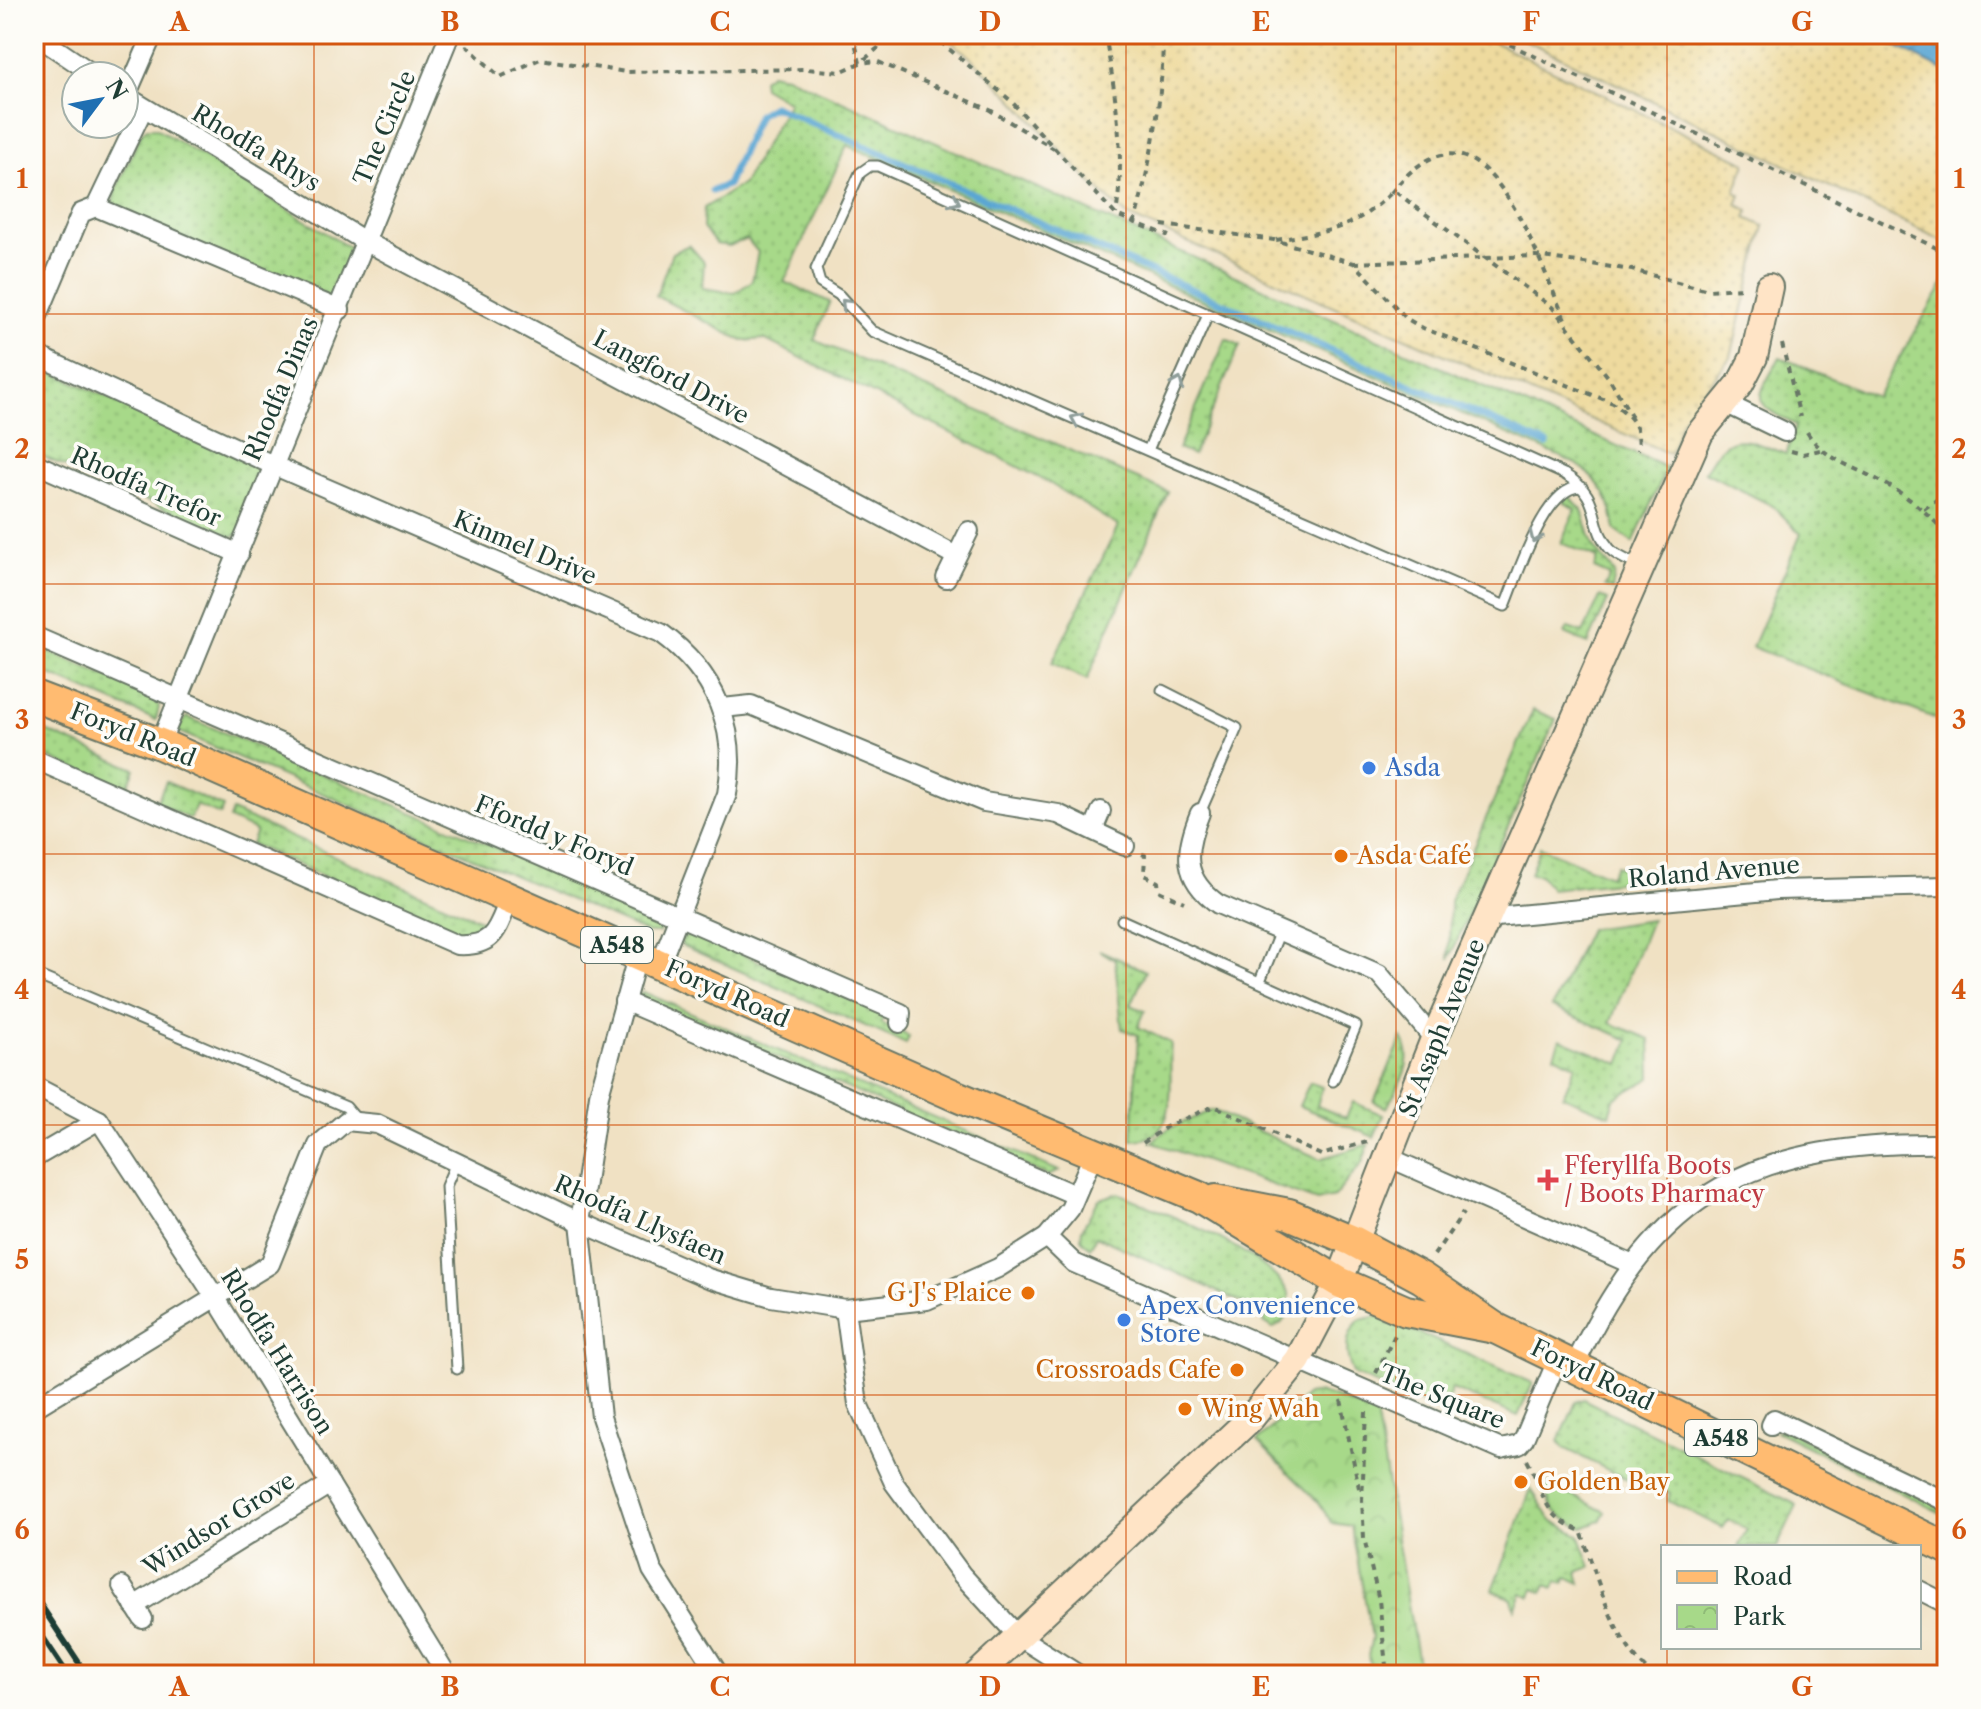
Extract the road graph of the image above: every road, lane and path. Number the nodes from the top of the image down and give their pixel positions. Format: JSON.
{"nodes":[{"id":1,"x":34,"y":34,"type":"edge"},
{"id":2,"x":153,"y":34,"type":"edge"},
{"id":3,"x":853,"y":34,"type":"edge"},
{"id":4,"x":895,"y":34,"type":"edge"},
{"id":5,"x":931,"y":34,"type":"edge"},
{"id":6,"x":1105,"y":34,"type":"edge"},
{"id":7,"x":1163,"y":34,"type":"edge"},
{"id":8,"x":1488,"y":34,"type":"edge"},
{"id":9,"x":458,"y":39,"type":"edge"},
{"id":10,"x":72,"y":60,"type":"edge"},
{"id":11,"x":140,"y":63,"type":"edge"},
{"id":12,"x":860,"y":63,"type":"junction"},
{"id":13,"x":140,"y":107,"type":"edge"},
{"id":14,"x":143,"y":109,"type":"junction"},
{"id":15,"x":1054,"y":149,"type":"junction"},
{"id":16,"x":1391,"y":193,"type":"junction"},
{"id":17,"x":96,"y":207,"type":"junction"},
{"id":18,"x":1116,"y":215,"type":"junction"},
{"id":19,"x":1134,"y":224,"type":"junction"},
{"id":20,"x":1162,"y":225,"type":"dead end"},
{"id":21,"x":1169,"y":236,"type":"dead end"},
{"id":22,"x":363,"y":240,"type":"junction"},
{"id":23,"x":1274,"y":240,"type":"junction"},
{"id":24,"x":1947,"y":253,"type":"edge"},
{"id":25,"x":1536,"y":256,"type":"junction"},
{"id":26,"x":1484,"y":257,"type":"junction"},
{"id":27,"x":1354,"y":263,"type":"junction"},
{"id":28,"x":1761,"y":287,"type":"joint"},
{"id":29,"x":340,"y":310,"type":"junction"},
{"id":30,"x":1207,"y":317,"type":"junction"},
{"id":31,"x":34,"y":325,"type":"edge"},
{"id":32,"x":1568,"y":327,"type":"junction"},
{"id":33,"x":1779,"y":330,"type":"dead end"},
{"id":34,"x":34,"y":354,"type":"edge"},
{"id":35,"x":1725,"y":403,"type":"junction"},
{"id":36,"x":1634,"y":419,"type":"junction"},
{"id":37,"x":1785,"y":432,"type":"dead end"},
{"id":38,"x":1148,"y":450,"type":"junction"},
{"id":39,"x":1638,"y":450,"type":"dead end"},
{"id":40,"x":34,"y":463,"type":"edge"},
{"id":41,"x":275,"y":466,"type":"junction"},
{"id":42,"x":1582,"y":487,"type":"junction"},
{"id":43,"x":1947,"y":492,"type":"edge"},
{"id":44,"x":1924,"y":509,"type":"junction"},
{"id":45,"x":969,"y":531,"type":"dead end"},
{"id":46,"x":1947,"y":534,"type":"edge"},
{"id":47,"x":239,"y":554,"type":"junction"},
{"id":48,"x":956,"y":556,"type":"junction"},
{"id":49,"x":1640,"y":566,"type":"junction"},
{"id":50,"x":946,"y":578,"type":"dead end"},
{"id":51,"x":34,"y":636,"type":"edge"},
{"id":52,"x":1162,"y":690,"type":"dead end"},
{"id":53,"x":34,"y":696,"type":"edge"},
{"id":54,"x":178,"y":699,"type":"junction"},
{"id":55,"x":723,"y":708,"type":"junction"},
{"id":56,"x":160,"y":744,"type":"junction"},
{"id":57,"x":870,"y":755,"type":"junction"},
{"id":58,"x":34,"y":759,"type":"edge"},
{"id":59,"x":862,"y":773,"type":"dead end"},
{"id":60,"x":1101,"y":811,"type":"dead end"},
{"id":61,"x":1200,"y":813,"type":"joint"},
{"id":62,"x":1093,"y":830,"type":"junction"},
{"id":63,"x":1125,"y":846,"type":"joint"},
{"id":64,"x":1947,"y":886,"type":"edge"},
{"id":65,"x":1204,"y":894,"type":"junction"},
{"id":66,"x":510,"y":898,"type":"junction"},
{"id":67,"x":678,"y":916,"type":"junction"},
{"id":68,"x":1486,"y":918,"type":"junction"},
{"id":69,"x":1122,"y":920,"type":"dead end"},
{"id":70,"x":1280,"y":931,"type":"junction"},
{"id":71,"x":649,"y":959,"type":"junction"},
{"id":72,"x":34,"y":974,"type":"edge"},
{"id":73,"x":1260,"y":981,"type":"junction"},
{"id":74,"x":624,"y":1001,"type":"junction"},
{"id":75,"x":900,"y":1023,"type":"dead end"},
{"id":76,"x":1434,"y":1039,"type":"junction"},
{"id":77,"x":1333,"y":1081,"type":"dead end"},
{"id":78,"x":34,"y":1086,"type":"edge"},
{"id":79,"x":99,"y":1120,"type":"junction"},
{"id":80,"x":359,"y":1122,"type":"junction"},
{"id":81,"x":1400,"y":1132,"type":"junction"},
{"id":82,"x":1143,"y":1143,"type":"dead end"},
{"id":83,"x":1947,"y":1144,"type":"edge"},
{"id":84,"x":1094,"y":1153,"type":"junction"},
{"id":85,"x":34,"y":1158,"type":"edge"},
{"id":86,"x":1390,"y":1158,"type":"junction"},
{"id":87,"x":456,"y":1162,"type":"junction"},
{"id":88,"x":1075,"y":1195,"type":"junction"},
{"id":89,"x":1199,"y":1197,"type":"junction"},
{"id":90,"x":580,"y":1222,"type":"junction"},
{"id":91,"x":1047,"y":1237,"type":"junction"},
{"id":92,"x":1353,"y":1241,"type":"junction"},
{"id":93,"x":1631,"y":1264,"type":"junction"},
{"id":94,"x":1339,"y":1282,"type":"junction"},
{"id":95,"x":217,"y":1300,"type":"junction"},
{"id":96,"x":845,"y":1309,"type":"junction"},
{"id":97,"x":1495,"y":1328,"type":"junction"},
{"id":98,"x":1298,"y":1360,"type":"junction"},
{"id":99,"x":1567,"y":1361,"type":"junction"},
{"id":100,"x":457,"y":1369,"type":"dead end"},
{"id":101,"x":1337,"y":1379,"type":"junction"},
{"id":102,"x":1366,"y":1393,"type":"junction"},
{"id":103,"x":34,"y":1408,"type":"edge"},
{"id":104,"x":1771,"y":1425,"type":"dead end"},
{"id":105,"x":1519,"y":1445,"type":"junction"},
{"id":106,"x":330,"y":1484,"type":"junction"},
{"id":107,"x":1362,"y":1500,"type":"junction"},
{"id":108,"x":1947,"y":1502,"type":"edge"},
{"id":109,"x":1947,"y":1548,"type":"edge"},
{"id":110,"x":122,"y":1586,"type":"dead end"},
{"id":111,"x":1921,"y":1591,"type":"edge"},
{"id":112,"x":1947,"y":1604,"type":"edge"},
{"id":113,"x":1018,"y":1636,"type":"junction"},
{"id":114,"x":442,"y":1674,"type":"edge"},
{"id":115,"x":719,"y":1675,"type":"edge"},
{"id":116,"x":977,"y":1675,"type":"edge"},
{"id":117,"x":1079,"y":1675,"type":"edge"},
{"id":118,"x":1387,"y":1675,"type":"edge"},
{"id":119,"x":1653,"y":1675,"type":"edge"}],
"edges":[{"from":1,"to":10,"type":"street"},
{"from":2,"to":11,"type":"street"},
{"from":3,"to":12,"type":"path"},
{"from":4,"to":12,"type":"path"},
{"from":5,"to":15,"type":"path"},
{"from":6,"to":18,"type":"path"},
{"from":7,"to":19,"type":"path"},
{"from":8,"to":24,"type":"path"},
{"from":9,"to":12,"type":"path"},
{"from":9,"to":22,"type":"street","name":"The Circle"},
{"from":12,"to":15,"type":"path"},
{"from":13,"to":14,"type":"street","name":"Rhodfa Rhys"},
{"from":14,"to":17,"type":"street"},
{"from":14,"to":22,"type":"street","name":"Rhodfa Rhys"},
{"from":15,"to":18,"type":"path"},
{"from":16,"to":23,"type":"path"},
{"from":16,"to":25,"type":"path"},
{"from":16,"to":26,"type":"path"},
{"from":17,"to":29,"type":"street"},
{"from":17,"to":31,"type":"street"},
{"from":18,"to":19,"type":"path"},
{"from":19,"to":21,"type":"path"},
{"from":20,"to":23,"type":"path"},
{"from":22,"to":29,"type":"street","name":"Rhodfa Dinas"},
{"from":22,"to":48,"type":"street","name":"Langford Drive"},
{"from":23,"to":27,"type":"path"},
{"from":25,"to":26,"type":"path"},
{"from":25,"to":28,"type":"path"},
{"from":25,"to":32,"type":"path"},
{"from":26,"to":27,"type":"path"},
{"from":26,"to":32,"type":"path"},
{"from":27,"to":36,"type":"path"},
{"from":28,"to":35,"type":"street","name":"St Asaph Avenue"},
{"from":29,"to":41,"type":"street","name":"Rhodfa Dinas"},
{"from":38,"to":30,"type":"lane","one_way":true},
{"from":38,"to":30,"type":"lane","one_way":true},
{"from":30,"to":42,"type":"lane"},
{"from":32,"to":36,"type":"path"},
{"from":33,"to":44,"type":"path"},
{"from":34,"to":41,"type":"street","name":"Kinmel Drive"},
{"from":35,"to":37,"type":"street"},
{"from":35,"to":49,"type":"street","name":"St Asaph Avenue"},
{"from":36,"to":39,"type":"path"},
{"from":42,"to":38,"type":"lane","one_way":true},
{"from":40,"to":47,"type":"street","name":"Rhodfa Trefor"},
{"from":41,"to":47,"type":"street","name":"Rhodfa Dinas"},
{"from":41,"to":55,"type":"street","name":"Kinmel Drive"},
{"from":42,"to":49,"type":"lane"},
{"from":43,"to":44,"type":"path"},
{"from":44,"to":46,"type":"path"},
{"from":45,"to":48,"type":"street"},
{"from":47,"to":54,"type":"street","name":"Rhodfa Dinas"},
{"from":48,"to":50,"type":"street"},
{"from":49,"to":68,"type":"street","name":"St Asaph Avenue"},
{"from":51,"to":54,"type":"street","name":"Ffordd y Foryd"},
{"from":52,"to":61,"type":"lane"},
{"from":53,"to":56,"type":"main road","name":"Foryd Road","number":"A548"},
{"from":54,"to":56,"type":"street","name":"Rhodfa Dinas"},
{"from":54,"to":67,"type":"street","name":"Ffordd y Foryd"},
{"from":55,"to":57,"type":"street"},
{"from":55,"to":67,"type":"street","name":"Kinmel Drive"},
{"from":56,"to":66,"type":"main road","name":"Foryd Road","number":"A548"},
{"from":57,"to":59,"type":"street"},
{"from":57,"to":62,"type":"street"},
{"from":58,"to":66,"type":"street"},
{"from":60,"to":62,"type":"street"},
{"from":61,"to":65,"type":"street"},
{"from":62,"to":63,"type":"street"},
{"from":63,"to":65,"type":"path"},
{"from":64,"to":68,"type":"street","name":"Roland Avenue"},
{"from":65,"to":70,"type":"street"},
{"from":66,"to":71,"type":"main road","name":"Foryd Road","number":"A548"},
{"from":67,"to":71,"type":"street","name":"Kinmel Drive"},
{"from":67,"to":75,"type":"street","name":"Ffordd y Foryd"},
{"from":68,"to":76,"type":"street","name":"St Asaph Avenue"},
{"from":69,"to":73,"type":"lane"},
{"from":70,"to":73,"type":"lane"},
{"from":70,"to":76,"type":"street"},
{"from":71,"to":74,"type":"street","name":"Kinmel Drive"},
{"from":71,"to":84,"type":"main road","name":"Foryd Road","number":"A548"},
{"from":72,"to":80,"type":"lane"},
{"from":73,"to":77,"type":"lane"},
{"from":74,"to":88,"type":"street"},
{"from":74,"to":90,"type":"street","name":"Kinmel Drive"},
{"from":76,"to":81,"type":"street","name":"St Asaph Avenue"},
{"from":78,"to":79,"type":"street","name":"Rhodfa Harrison"},
{"from":79,"to":85,"type":"street"},
{"from":79,"to":95,"type":"street","name":"Rhodfa Harrison"},
{"from":80,"to":87,"type":"street","name":"Rhodfa Llysfaen"},
{"from":80,"to":95,"type":"street"},
{"from":81,"to":82,"type":"path"},
{"from":81,"to":86,"type":"street","name":"St Asaph Avenue"},
{"from":83,"to":93,"type":"street","name":"The Square"},
{"from":84,"to":88,"type":"street","name":"Rhodfa Llysfaen"},
{"from":84,"to":89,"type":"main road","name":"Foryd Road","number":"A548"},
{"from":86,"to":92,"type":"street","name":"St Asaph Avenue"},
{"from":86,"to":93,"type":"street"},
{"from":87,"to":90,"type":"street","name":"Rhodfa Llysfaen"},
{"from":87,"to":100,"type":"lane"},
{"from":88,"to":91,"type":"street","name":"Rhodfa Llysfaen"},
{"from":89,"to":92,"type":"main road","name":"Foryd Road","number":"A548"},
{"from":89,"to":94,"type":"main road"},
{"from":90,"to":96,"type":"street","name":"Rhodfa Llysfaen"},
{"from":90,"to":115,"type":"street","name":"Kinmel Drive"},
{"from":91,"to":96,"type":"street","name":"Rhodfa Llysfaen"},
{"from":91,"to":98,"type":"street","name":"The Square"},
{"from":92,"to":94,"type":"street","name":"St Asaph Avenue"},
{"from":92,"to":97,"type":"main road"},
{"from":93,"to":99,"type":"street","name":"The Square"},
{"from":94,"to":97,"type":"main road","name":"Foryd Road","number":"A548"},
{"from":94,"to":98,"type":"street","name":"St Asaph Avenue"},
{"from":95,"to":103,"type":"street"},
{"from":95,"to":106,"type":"street","name":"Rhodfa Harrison"},
{"from":96,"to":113,"type":"street"},
{"from":97,"to":99,"type":"main road","name":"Foryd Road","number":"A548"},
{"from":98,"to":101,"type":"street","name":"The Square"},
{"from":98,"to":113,"type":"street","name":"St Asaph Avenue"},
{"from":99,"to":105,"type":"street","name":"The Square"},
{"from":99,"to":109,"type":"main road","name":"Foryd Road","number":"A548"},
{"from":101,"to":102,"type":"street","name":"The Square"},
{"from":101,"to":107,"type":"path"},
{"from":102,"to":105,"type":"street","name":"The Square"},
{"from":102,"to":107,"type":"path"},
{"from":104,"to":108,"type":"street"},
{"from":105,"to":119,"type":"path"},
{"from":106,"to":110,"type":"street","name":"Windsor Grove"},
{"from":106,"to":114,"type":"street","name":"Rhodfa Harrison"},
{"from":107,"to":118,"type":"path"},
{"from":111,"to":112,"type":"street"},
{"from":113,"to":116,"type":"street","name":"St Asaph Avenue"},
{"from":113,"to":117,"type":"street"}]}
